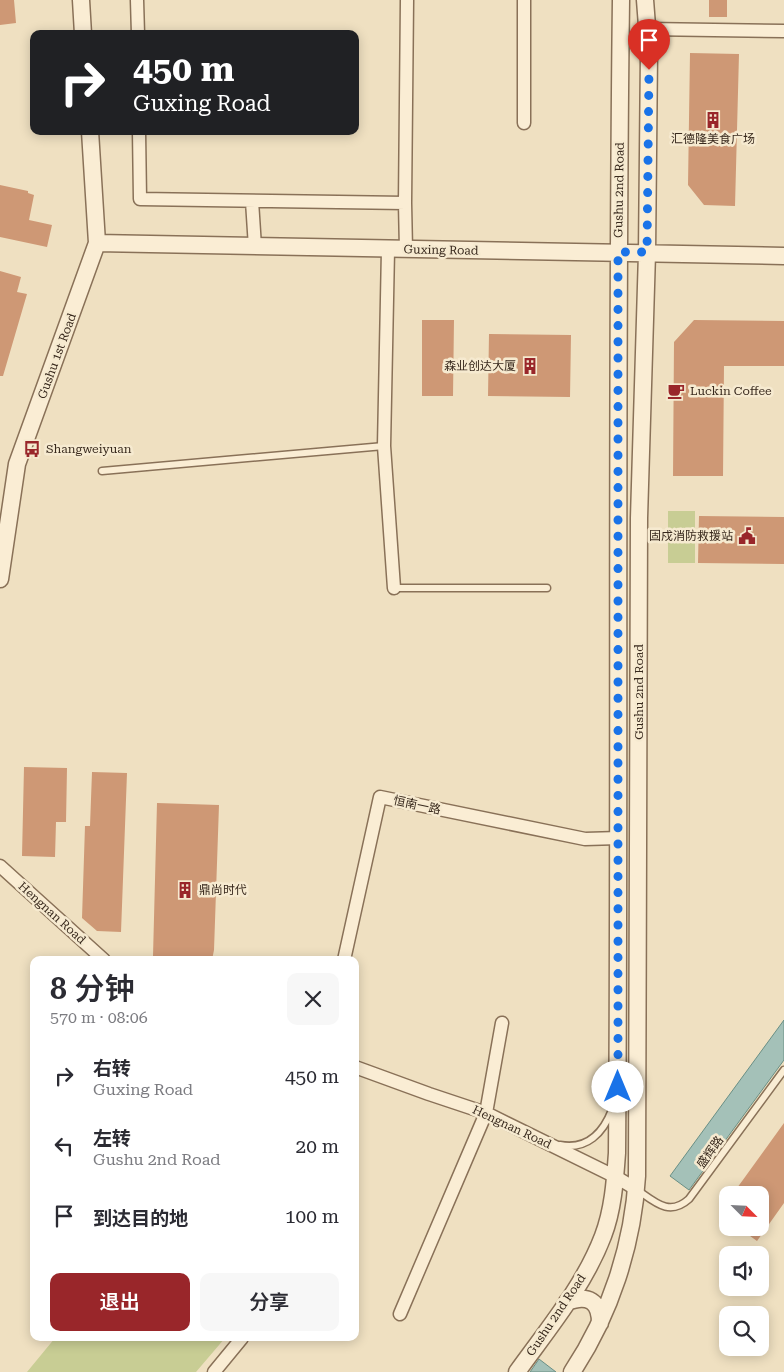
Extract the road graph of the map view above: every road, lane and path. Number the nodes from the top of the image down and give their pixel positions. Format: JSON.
{"nodes":[{"id":1,"x":81,"y":0,"type":"edge"},
{"id":2,"x":137,"y":0,"type":"edge"},
{"id":3,"x":407,"y":0,"type":"edge"},
{"id":4,"x":524,"y":0,"type":"edge"},
{"id":5,"x":621,"y":0,"type":"edge"},
{"id":6,"x":645,"y":0,"type":"edge"},
{"id":7,"x":647,"y":29,"type":"junction"},
{"id":8,"x":83,"y":30,"type":"edge"},
{"id":9,"x":138,"y":30,"type":"edge"},
{"id":10,"x":784,"y":31,"type":"edge"},
{"id":11,"x":524,"y":123,"type":"dead end"},
{"id":12,"x":90,"y":135,"type":"edge"},
{"id":13,"x":139,"y":135,"type":"edge"},
{"id":14,"x":252,"y":201,"type":"junction"},
{"id":15,"x":405,"y":203,"type":"junction"},
{"id":16,"x":98,"y":244,"type":"junction"},
{"id":17,"x":255,"y":247,"type":"junction"},
{"id":18,"x":388,"y":250,"type":"junction"},
{"id":19,"x":406,"y":250,"type":"junction"},
{"id":20,"x":618,"y":252,"type":"junction"},
{"id":21,"x":647,"y":252,"type":"junction"},
{"id":22,"x":784,"y":256,"type":"edge"},
{"id":23,"x":384,"y":446,"type":"junction"},
{"id":24,"x":102,"y":471,"type":"dead end"},
{"id":25,"x":0,"y":579,"type":"edge"},
{"id":26,"x":394,"y":588,"type":"joint"},
{"id":27,"x":547,"y":588,"type":"dead end"},
{"id":28,"x":619,"y":838,"type":"junction"},
{"id":29,"x":0,"y":866,"type":"edge"},
{"id":30,"x":100,"y":956,"type":"edge"},
{"id":31,"x":345,"y":956,"type":"edge"},
{"id":32,"x":502,"y":1023,"type":"dead end"},
{"id":33,"x":359,"y":1068,"type":"edge"},
{"id":34,"x":784,"y":1070,"type":"edge"},
{"id":35,"x":618,"y":1087,"type":"junction"},
{"id":36,"x":486,"y":1113,"type":"junction"},
{"id":37,"x":547,"y":1143,"type":"junction"},
{"id":38,"x":616,"y":1177,"type":"junction"},
{"id":39,"x":636,"y":1189,"type":"junction"},
{"id":40,"x":568,"y":1302,"type":"junction"},
{"id":41,"x":400,"y":1314,"type":"dead end"},
{"id":42,"x":600,"y":1323,"type":"junction"},
{"id":43,"x":240,"y":1341,"type":"edge"},
{"id":44,"x":214,"y":1372,"type":"edge"},
{"id":45,"x":517,"y":1372,"type":"edge"},
{"id":46,"x":572,"y":1372,"type":"edge"}],
"edges":[{"from":1,"to":8,"type":"street"},
{"from":2,"to":9,"type":"street"},
{"from":3,"to":15,"type":"street"},
{"from":4,"to":11,"type":"street"},
{"from":5,"to":20,"type":"street","name":"Gushu 2nd Road"},
{"from":6,"to":7,"type":"street","name":"Gushu 2nd Road"},
{"from":7,"to":10,"type":"street"},
{"from":7,"to":21,"type":"street","name":"Gushu 2nd Road"},
{"from":12,"to":16,"type":"street","name":"Gushu 1st Road"},
{"from":13,"to":14,"type":"street"},
{"from":14,"to":15,"type":"street"},
{"from":14,"to":17,"type":"street"},
{"from":15,"to":19,"type":"street"},
{"from":16,"to":17,"type":"street","name":"Guxing Road"},
{"from":16,"to":25,"type":"street","name":"Gushu 1st Road"},
{"from":17,"to":18,"type":"street","name":"Guxing Road"},
{"from":18,"to":19,"type":"street","name":"Guxing Road"},
{"from":18,"to":23,"type":"street"},
{"from":19,"to":20,"type":"street","name":"Guxing Road"},
{"from":20,"to":21,"type":"street","name":"Guxing Road"},
{"from":20,"to":28,"type":"street","name":"Gushu 2nd Road"},
{"from":21,"to":22,"type":"street","name":"Guxing Road"},
{"from":21,"to":39,"type":"street","name":"Gushu 2nd Road"},
{"from":23,"to":24,"type":"lane"},
{"from":23,"to":26,"type":"street"},
{"from":26,"to":27,"type":"lane"},
{"from":28,"to":31,"type":"street","name":"恒南一路"},
{"from":28,"to":35,"type":"street","name":"Gushu 2nd Road"},
{"from":29,"to":30,"type":"street","name":"Hengnan Road"},
{"from":32,"to":36,"type":"street"},
{"from":33,"to":36,"type":"street","name":"Hengnan Road"},
{"from":34,"to":39,"type":"lane","name":"盛辉路"},
{"from":35,"to":37,"type":"lane"},
{"from":35,"to":38,"type":"street","name":"Gushu 2nd Road"},
{"from":36,"to":37,"type":"street","name":"Hengnan Road"},
{"from":36,"to":41,"type":"street"},
{"from":37,"to":38,"type":"street","name":"Hengnan Road"},
{"from":38,"to":39,"type":"street","name":"Hengnan Road"},
{"from":38,"to":40,"type":"street","name":"Gushu 2nd Road"},
{"from":39,"to":42,"type":"street","name":"Gushu 2nd Road"},
{"from":40,"to":42,"type":"street"},
{"from":40,"to":45,"type":"street","name":"Gushu 2nd Road"},
{"from":42,"to":46,"type":"street","name":"Gushu 2nd Road"},
{"from":43,"to":44,"type":"street"}]}
